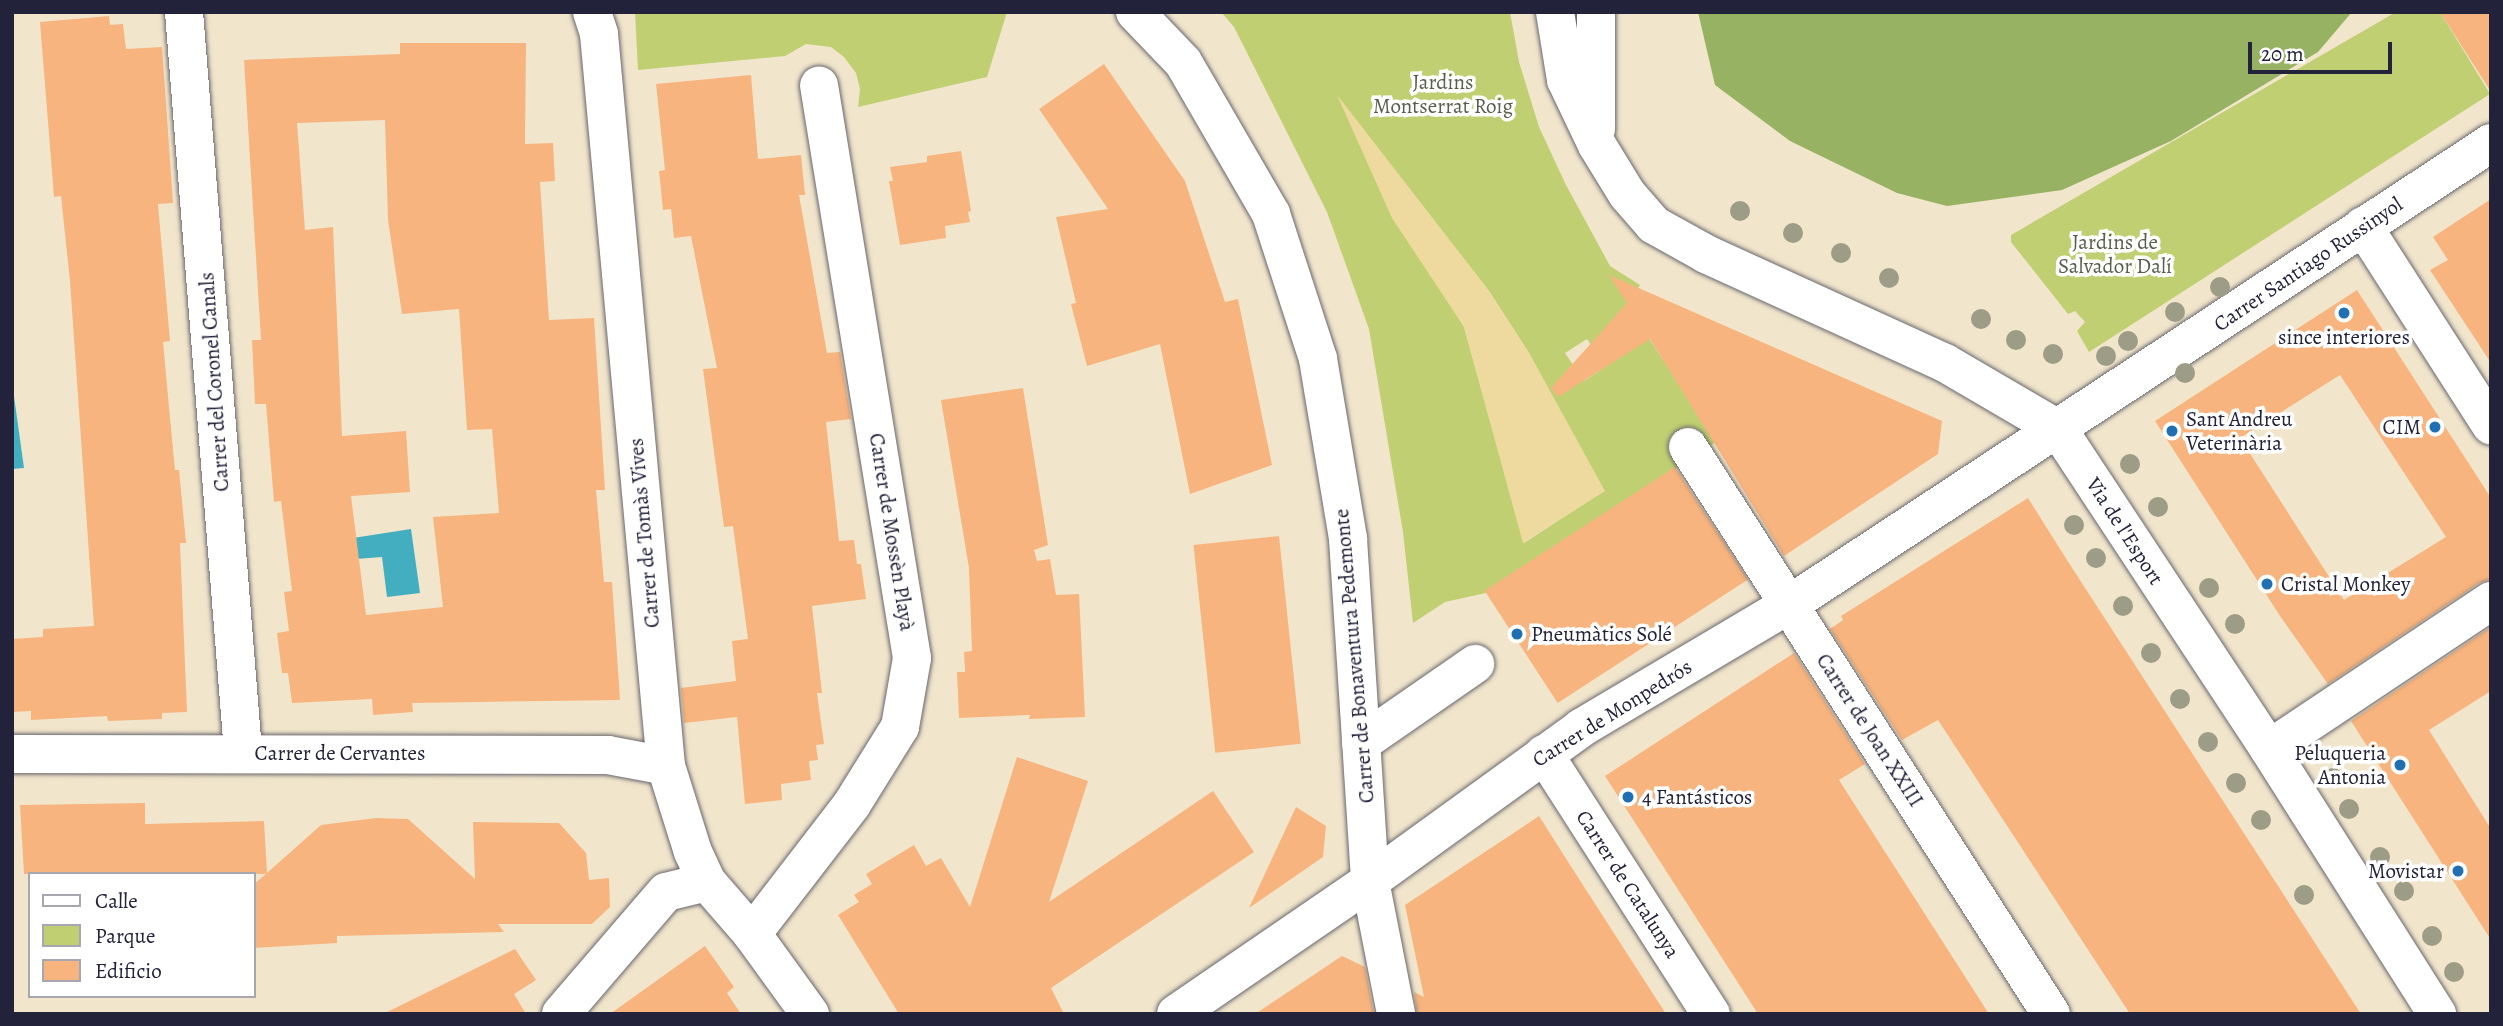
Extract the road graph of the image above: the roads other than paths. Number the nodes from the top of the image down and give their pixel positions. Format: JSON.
{"nodes":[{"id":1,"x":184,"y":12,"type":"edge"},
{"id":2,"x":592,"y":12,"type":"edge"},
{"id":3,"x":1135,"y":12,"type":"edge"},
{"id":4,"x":1555,"y":12,"type":"edge"},
{"id":5,"x":1596,"y":12,"type":"edge"},
{"id":6,"x":819,"y":85,"type":"dead end"},
{"id":7,"x":2491,"y":143,"type":"edge"},
{"id":8,"x":1597,"y":145,"type":"junction"},
{"id":9,"x":2363,"y":226,"type":"junction"},
{"id":10,"x":2491,"y":425,"type":"edge"},
{"id":11,"x":2058,"y":429,"type":"junction"},
{"id":12,"x":1688,"y":447,"type":"dead end"},
{"id":13,"x":2491,"y":601,"type":"edge"},
{"id":14,"x":1790,"y":604,"type":"junction"},
{"id":15,"x":1475,"y":664,"type":"dead end"},
{"id":16,"x":1361,"y":743,"type":"junction"},
{"id":17,"x":2269,"y":748,"type":"junction"},
{"id":18,"x":243,"y":752,"type":"junction"},
{"id":19,"x":12,"y":754,"type":"edge"},
{"id":20,"x":1544,"y":754,"type":"junction"},
{"id":21,"x":666,"y":766,"type":"junction"},
{"id":22,"x":1370,"y":881,"type":"junction"},
{"id":23,"x":707,"y":882,"type":"junction"},
{"id":24,"x":752,"y":934,"type":"junction"},
{"id":25,"x":561,"y":1014,"type":"edge"},
{"id":26,"x":810,"y":1014,"type":"edge"},
{"id":27,"x":1176,"y":1014,"type":"edge"},
{"id":28,"x":1396,"y":1014,"type":"edge"},
{"id":29,"x":1711,"y":1014,"type":"edge"},
{"id":30,"x":2051,"y":1014,"type":"edge"},
{"id":31,"x":2437,"y":1014,"type":"edge"}],
"edges":[{"from":1,"to":18,"type":"street","name":"Carrer del Coronel Canals"},
{"from":2,"to":21,"type":"street","name":"Carrer de Tomàs Vives"},
{"from":3,"to":16,"type":"street","name":"Carrer de Bonaventura Pedemonte"},
{"from":4,"to":8,"type":"street","name":"Via de l'Esport"},
{"from":5,"to":8,"type":"street"},
{"from":6,"to":24,"type":"street","name":"Carrer de Mossèn Playà"},
{"from":7,"to":9,"type":"street","name":"Carrer Santiago Russinyol"},
{"from":8,"to":11,"type":"street","name":"Via de l'Esport"},
{"from":9,"to":10,"type":"street"},
{"from":9,"to":11,"type":"street","name":"Carrer Santiago Russinyol"},
{"from":11,"to":14,"type":"street","name":"Carrer de Monpedrós"},
{"from":11,"to":17,"type":"street","name":"Via de l'Esport"},
{"from":12,"to":14,"type":"street","name":"Carrer de Joan XXIII"},
{"from":13,"to":17,"type":"street"},
{"from":14,"to":20,"type":"street","name":"Carrer de Monpedrós"},
{"from":14,"to":30,"type":"street","name":"Carrer de Joan XXIII"},
{"from":15,"to":16,"type":"street"},
{"from":16,"to":22,"type":"street","name":"Carrer de Bonaventura Pedemonte"},
{"from":17,"to":31,"type":"street","name":"Via de l'Esport"},
{"from":18,"to":19,"type":"street","name":"Carrer de Cervantes"},
{"from":18,"to":21,"type":"street","name":"Carrer de Cervantes"},
{"from":20,"to":22,"type":"street","name":"Carrer de Monpedrós"},
{"from":20,"to":29,"type":"street","name":"Carrer de Catalunya"},
{"from":21,"to":23,"type":"street","name":"Carrer de Tomàs Vives"},
{"from":22,"to":27,"type":"street","name":"Carrer de Monpedrós"},
{"from":22,"to":28,"type":"street","name":"Carrer de Bonaventura Pedemonte"},
{"from":23,"to":24,"type":"street","name":"Carrer de Tomàs Vives"},
{"from":23,"to":25,"type":"street"},
{"from":24,"to":26,"type":"street","name":"Carrer de Tomàs Vives"}]}
